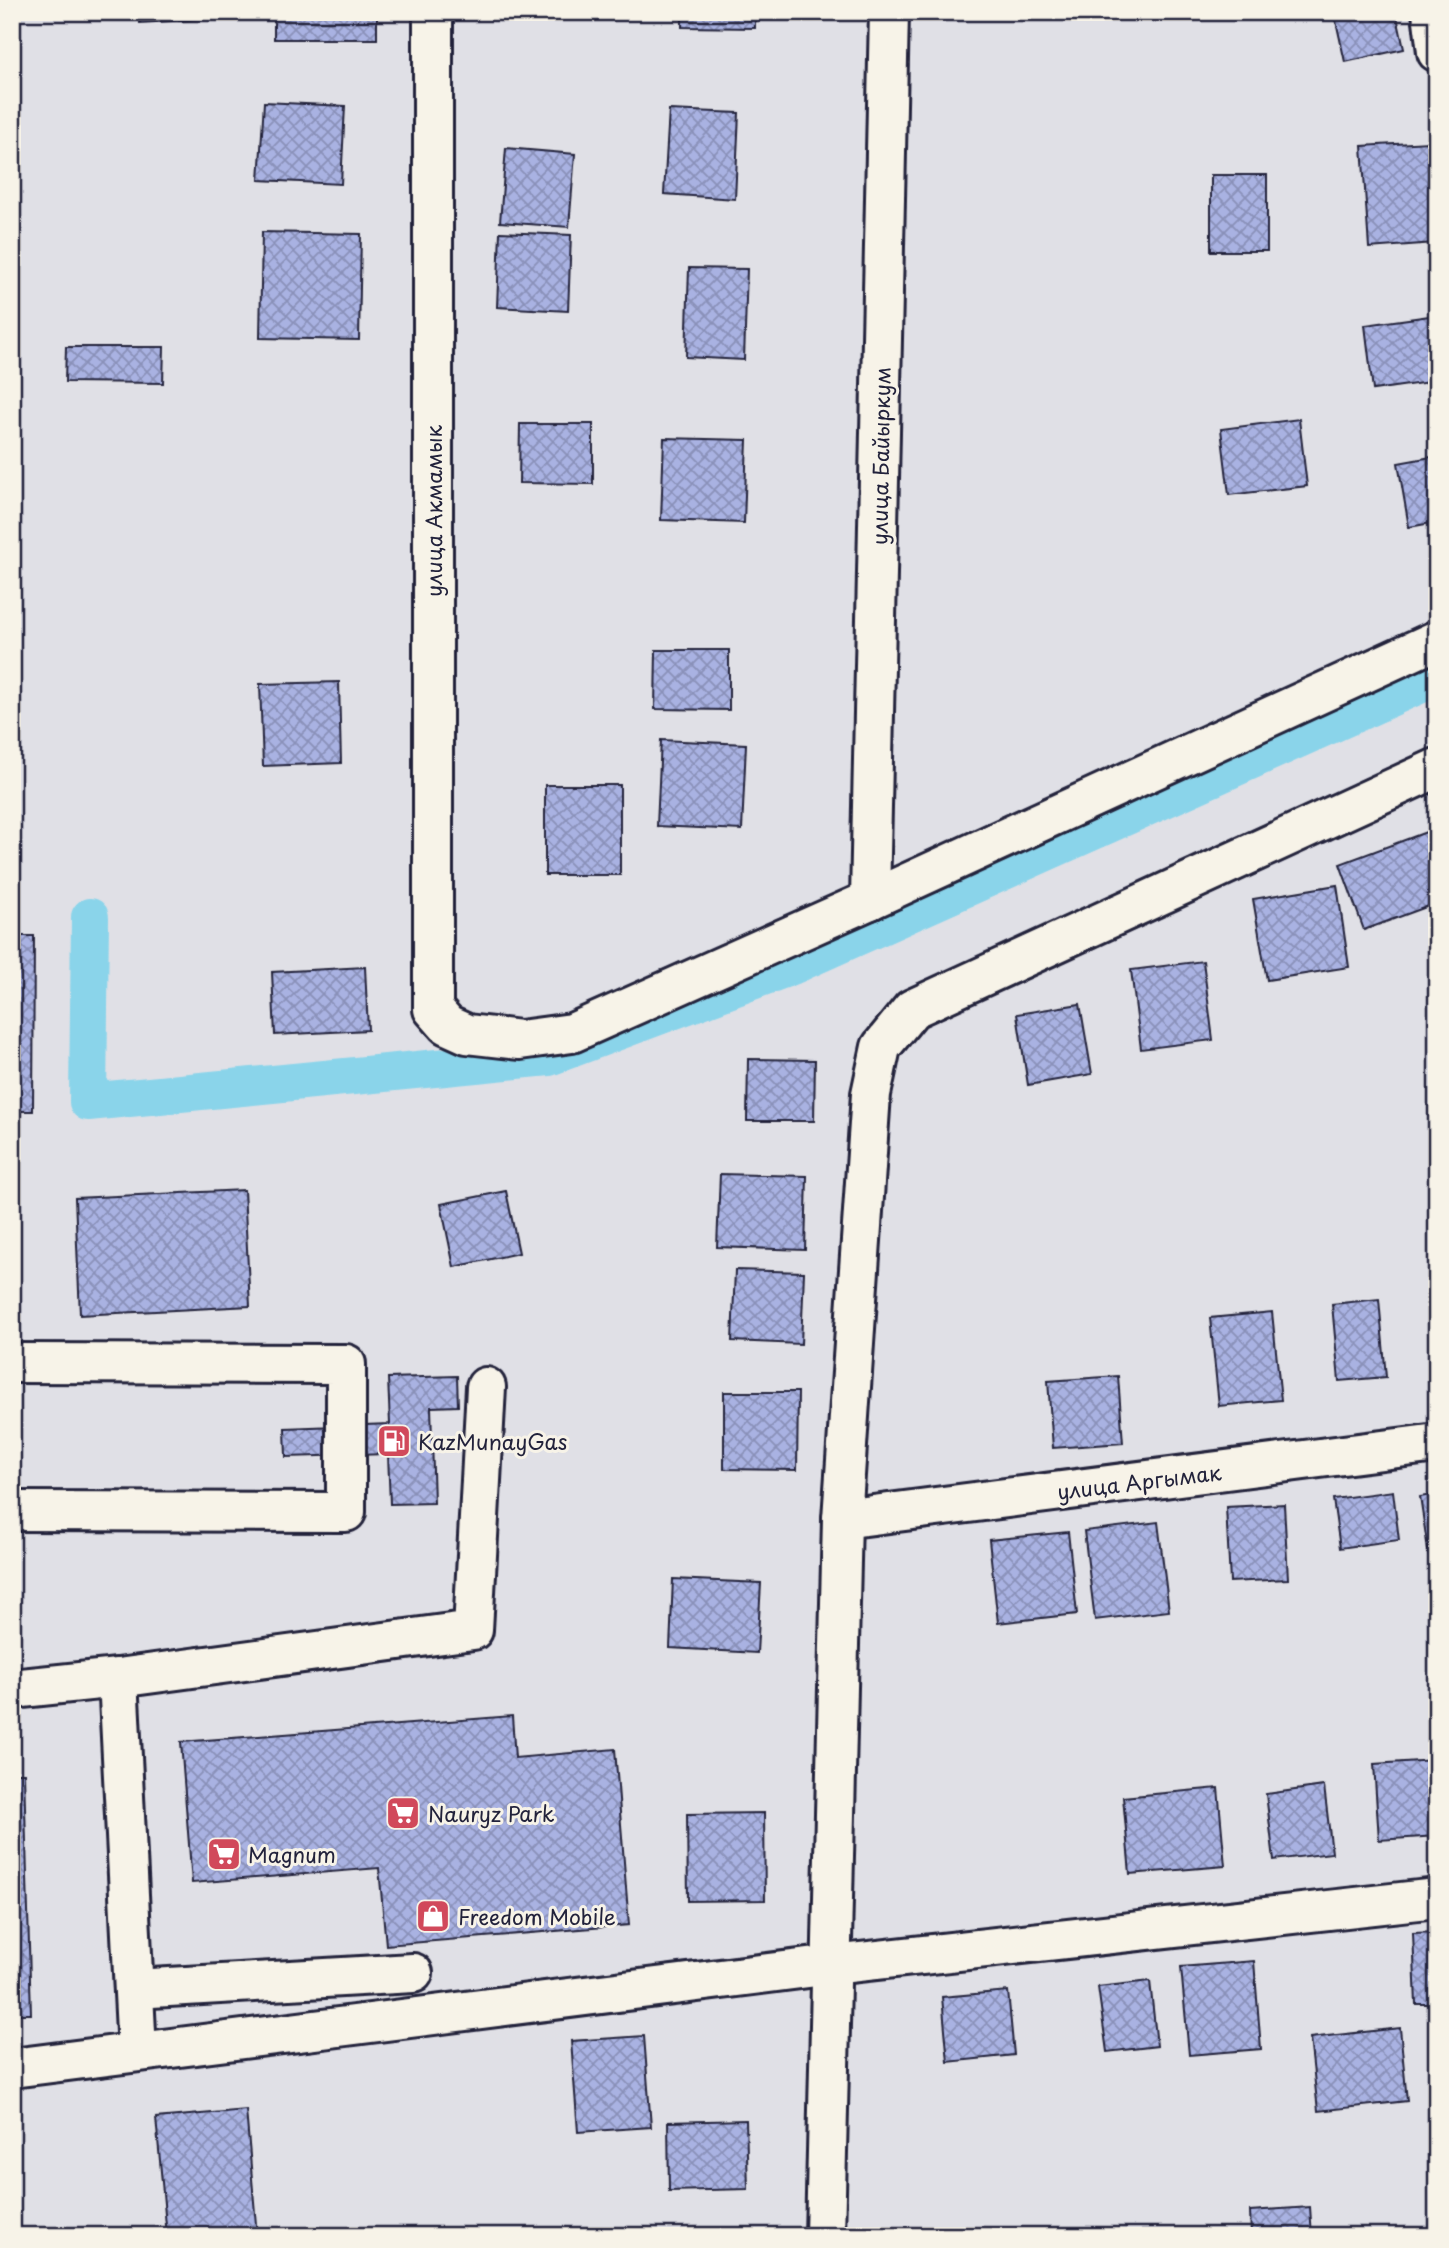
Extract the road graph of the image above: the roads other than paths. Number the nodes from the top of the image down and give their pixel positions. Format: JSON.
{"nodes":[{"id":1,"x":433,"y":12,"type":"edge"},
{"id":2,"x":889,"y":12,"type":"edge"},
{"id":3,"x":1432,"y":12,"type":"edge"},
{"id":4,"x":1437,"y":52,"type":"edge"},
{"id":5,"x":1437,"y":640,"type":"edge"},
{"id":6,"x":1437,"y":768,"type":"edge"},
{"id":7,"x":870,"y":900,"type":"junction"},
{"id":8,"x":12,"y":1363,"type":"edge"},
{"id":9,"x":486,"y":1387,"type":"dead end"},
{"id":10,"x":1437,"y":1443,"type":"edge"},
{"id":11,"x":12,"y":1511,"type":"edge"},
{"id":12,"x":842,"y":1519,"type":"junction"},
{"id":13,"x":118,"y":1678,"type":"junction"},
{"id":14,"x":12,"y":1689,"type":"edge"},
{"id":15,"x":1437,"y":1898,"type":"edge"},
{"id":16,"x":832,"y":1965,"type":"junction"},
{"id":17,"x":413,"y":1973,"type":"dead end"},
{"id":18,"x":134,"y":1989,"type":"junction"},
{"id":19,"x":137,"y":2052,"type":"junction"},
{"id":20,"x":12,"y":2068,"type":"edge"},
{"id":21,"x":825,"y":2236,"type":"edge"}],
"edges":[{"from":1,"to":7,"type":"street","name":"улица Акмамык"},
{"from":2,"to":7,"type":"street","name":"улица Байыркум"},
{"from":3,"to":4,"type":"street"},
{"from":5,"to":7,"type":"street"},
{"from":6,"to":12,"type":"street"},
{"from":8,"to":11,"type":"street"},
{"from":9,"to":13,"type":"street"},
{"from":10,"to":12,"type":"street","name":"улица Аргымак"},
{"from":12,"to":16,"type":"street"},
{"from":13,"to":14,"type":"street"},
{"from":13,"to":18,"type":"street"},
{"from":15,"to":16,"type":"street"},
{"from":16,"to":19,"type":"street"},
{"from":16,"to":21,"type":"street"},
{"from":17,"to":18,"type":"street"},
{"from":18,"to":19,"type":"street"},
{"from":19,"to":20,"type":"street"}]}
